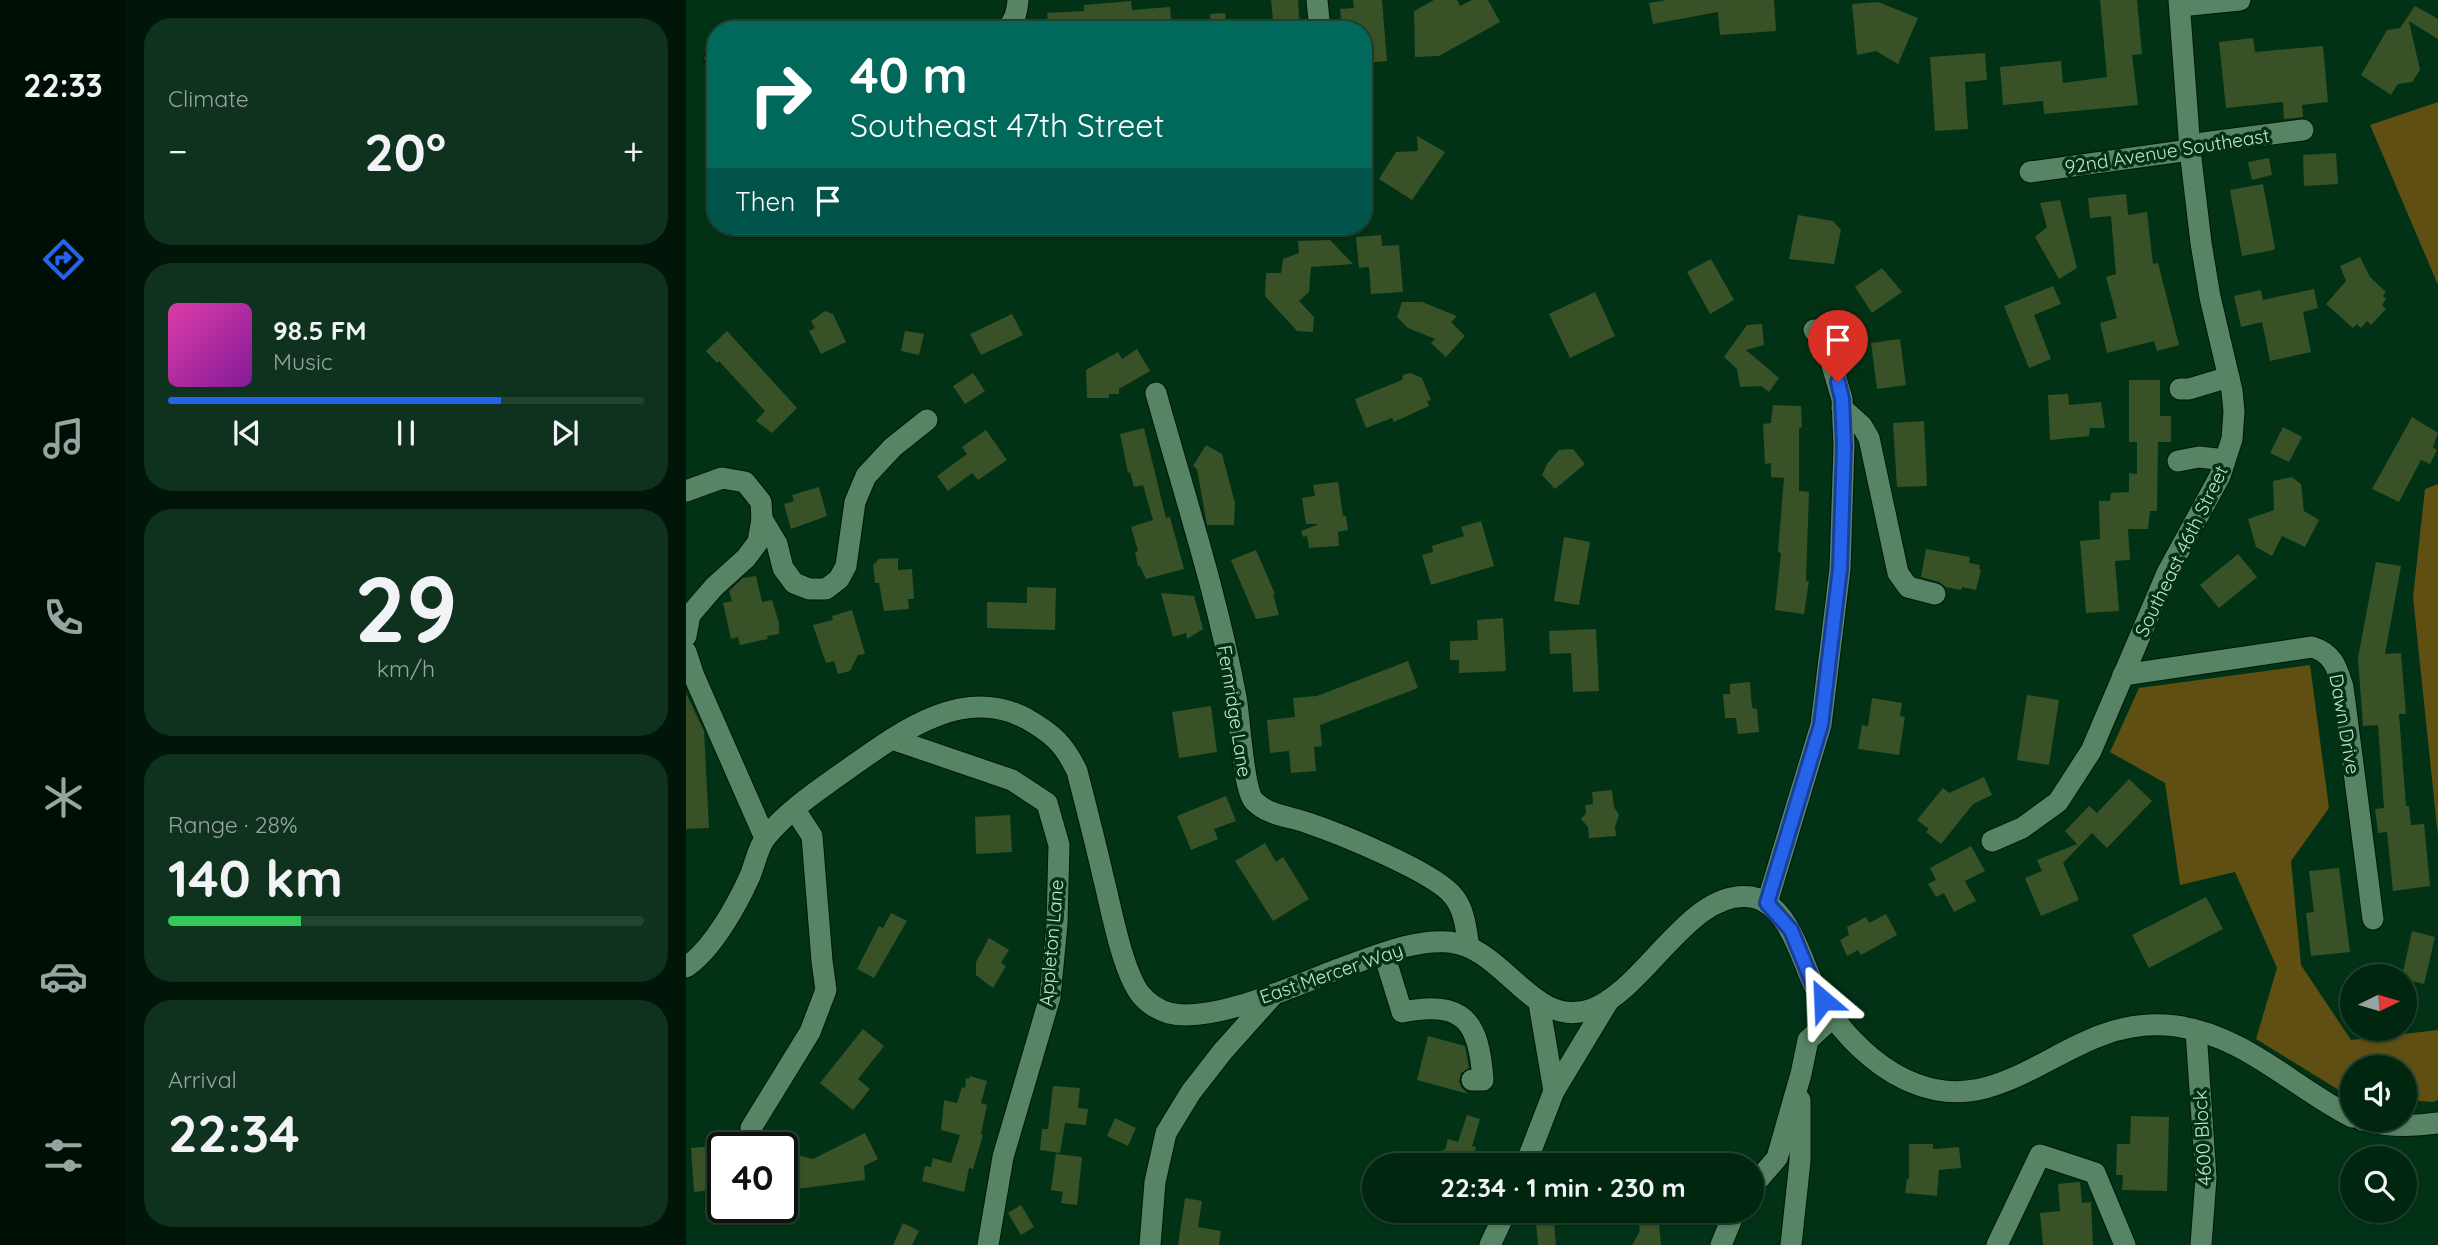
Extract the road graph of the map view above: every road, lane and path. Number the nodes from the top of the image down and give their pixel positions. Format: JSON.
{"nodes":[{"id":1,"x":1018,"y":0,"type":"edge"},
{"id":2,"x":1317,"y":0,"type":"edge"},
{"id":3,"x":2240,"y":0,"type":"edge"},
{"id":4,"x":2180,"y":3,"type":"edge"},
{"id":5,"x":1011,"y":21,"type":"edge"},
{"id":6,"x":1320,"y":21,"type":"edge"},
{"id":7,"x":2303,"y":130,"type":"dead end"},
{"id":8,"x":2190,"y":150,"type":"junction"},
{"id":9,"x":2030,"y":172,"type":"dead end"},
{"id":10,"x":1814,"y":330,"type":"dead end"},
{"id":11,"x":2229,"y":377,"type":"junction"},
{"id":12,"x":2180,"y":389,"type":"dead end"},
{"id":13,"x":1156,"y":393,"type":"dead end"},
{"id":14,"x":1842,"y":408,"type":"junction"},
{"id":15,"x":927,"y":420,"type":"dead end"},
{"id":16,"x":2225,"y":460,"type":"junction"},
{"id":17,"x":2178,"y":461,"type":"dead end"},
{"id":18,"x":686,"y":491,"type":"edge"},
{"id":19,"x":762,"y":519,"type":"junction"},
{"id":20,"x":1935,"y":594,"type":"dead end"},
{"id":21,"x":686,"y":636,"type":"edge"},
{"id":22,"x":686,"y":652,"type":"edge"},
{"id":23,"x":2123,"y":675,"type":"junction"},
{"id":24,"x":892,"y":739,"type":"junction"},
{"id":25,"x":795,"y":810,"type":"junction"},
{"id":26,"x":765,"y":838,"type":"junction"},
{"id":27,"x":1992,"y":841,"type":"dead end"},
{"id":28,"x":1767,"y":903,"type":"junction"},
{"id":29,"x":2373,"y":919,"type":"dead end"},
{"id":30,"x":1469,"y":947,"type":"junction"},
{"id":31,"x":1384,"y":954,"type":"junction"},
{"id":32,"x":686,"y":967,"type":"edge"},
{"id":33,"x":1275,"y":992,"type":"junction"},
{"id":34,"x":1610,"y":998,"type":"junction"},
{"id":35,"x":1539,"y":1003,"type":"junction"},
{"id":36,"x":1833,"y":1017,"type":"junction"},
{"id":37,"x":2196,"y":1031,"type":"junction"},
{"id":38,"x":1801,"y":1074,"type":"junction"},
{"id":39,"x":1472,"y":1080,"type":"dead end"},
{"id":40,"x":1554,"y":1091,"type":"junction"},
{"id":41,"x":2340,"y":1111,"type":"edge"},
{"id":42,"x":2438,"y":1123,"type":"edge"},
{"id":43,"x":2417,"y":1127,"type":"edge"},
{"id":44,"x":751,"y":1128,"type":"dead end"},
{"id":45,"x":1530,"y":1153,"type":"edge"},
{"id":46,"x":1764,"y":1173,"type":"edge"},
{"id":47,"x":1500,"y":1223,"type":"edge"},
{"id":48,"x":1730,"y":1223,"type":"edge"},
{"id":49,"x":988,"y":1245,"type":"edge"},
{"id":50,"x":1150,"y":1245,"type":"edge"},
{"id":51,"x":1490,"y":1245,"type":"edge"},
{"id":52,"x":1721,"y":1245,"type":"edge"},
{"id":53,"x":1791,"y":1245,"type":"edge"},
{"id":54,"x":1997,"y":1245,"type":"edge"},
{"id":55,"x":2125,"y":1245,"type":"edge"},
{"id":56,"x":2201,"y":1245,"type":"edge"}],
"edges":[{"from":1,"to":5,"type":"street"},
{"from":2,"to":6,"type":"street"},
{"from":3,"to":4,"type":"street"},
{"from":4,"to":8,"type":"street","name":"Southeast 46th Street"},
{"from":7,"to":8,"type":"street","name":"92nd Avenue Southeast"},
{"from":8,"to":9,"type":"street","name":"92nd Avenue Southeast"},
{"from":8,"to":11,"type":"street","name":"Southeast 46th Street"},
{"from":10,"to":14,"type":"street"},
{"from":11,"to":12,"type":"street"},
{"from":11,"to":16,"type":"street","name":"Southeast 46th Street"},
{"from":13,"to":30,"type":"street","name":"Fernridge Lane"},
{"from":14,"to":20,"type":"street"},
{"from":14,"to":28,"type":"street"},
{"from":15,"to":19,"type":"street"},
{"from":16,"to":17,"type":"street"},
{"from":16,"to":23,"type":"street","name":"Southeast 46th Street"},
{"from":18,"to":19,"type":"street"},
{"from":19,"to":21,"type":"street"},
{"from":22,"to":26,"type":"street"},
{"from":23,"to":27,"type":"street","name":"Southeast 46th Street"},
{"from":23,"to":29,"type":"street","name":"Dawn Drive"},
{"from":24,"to":25,"type":"street","name":"East Mercer Way"},
{"from":24,"to":33,"type":"street","name":"East Mercer Way"},
{"from":24,"to":49,"type":"street","name":"Appleton Lane"},
{"from":25,"to":26,"type":"street","name":"East Mercer Way"},
{"from":25,"to":44,"type":"street"},
{"from":26,"to":32,"type":"street","name":"East Mercer Way"},
{"from":28,"to":34,"type":"street","name":"East Mercer Way"},
{"from":28,"to":36,"type":"street"},
{"from":30,"to":31,"type":"street","name":"East Mercer Way"},
{"from":30,"to":35,"type":"street","name":"East Mercer Way"},
{"from":31,"to":33,"type":"street","name":"East Mercer Way"},
{"from":31,"to":39,"type":"street"},
{"from":33,"to":50,"type":"street"},
{"from":34,"to":35,"type":"street","name":"East Mercer Way"},
{"from":34,"to":40,"type":"street"},
{"from":35,"to":40,"type":"street"},
{"from":36,"to":37,"type":"street"},
{"from":36,"to":38,"type":"street"},
{"from":37,"to":41,"type":"street"},
{"from":37,"to":56,"type":"street","name":"4600 Block"},
{"from":38,"to":46,"type":"street"},
{"from":38,"to":53,"type":"street"},
{"from":40,"to":45,"type":"street"},
{"from":42,"to":43,"type":"street"},
{"from":47,"to":51,"type":"street"},
{"from":48,"to":52,"type":"street"},
{"from":54,"to":55,"type":"street"}]}
